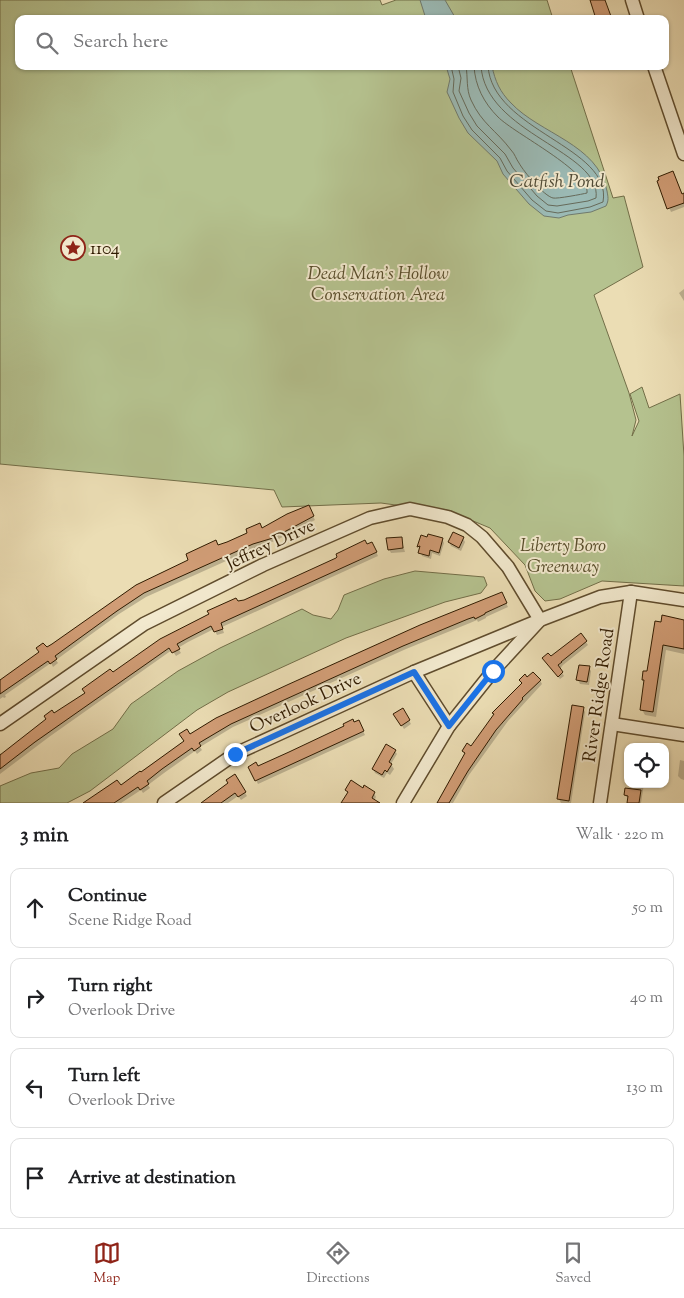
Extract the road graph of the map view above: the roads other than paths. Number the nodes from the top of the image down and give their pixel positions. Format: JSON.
{"nodes":[{"id":1,"x":632,"y":0,"type":"edge"},
{"id":2,"x":637,"y":15,"type":"edge"},
{"id":3,"x":655,"y":70,"type":"edge"},
{"id":4,"x":684,"y":154,"type":"edge"},
{"id":5,"x":631,"y":592,"type":"junction"},
{"id":6,"x":684,"y":600,"type":"edge"},
{"id":7,"x":540,"y":620,"type":"junction"},
{"id":8,"x":414,"y":672,"type":"junction"},
{"id":9,"x":0,"y":724,"type":"edge"},
{"id":10,"x":612,"y":724,"type":"junction"},
{"id":11,"x":449,"y":726,"type":"junction"},
{"id":12,"x":684,"y":735,"type":"edge"},
{"id":13,"x":164,"y":803,"type":"edge"},
{"id":14,"x":403,"y":803,"type":"edge"},
{"id":15,"x":600,"y":803,"type":"edge"}],
"edges":[{"from":1,"to":2,"type":"street"},
{"from":3,"to":4,"type":"street"},
{"from":5,"to":6,"type":"street","name":"Overlook Drive"},
{"from":5,"to":7,"type":"street","name":"Overlook Drive"},
{"from":5,"to":10,"type":"street","name":"River Ridge Road"},
{"from":7,"to":8,"type":"street","name":"Overlook Drive"},
{"from":7,"to":9,"type":"street","name":"Jeffrey Drive"},
{"from":7,"to":11,"type":"street"},
{"from":8,"to":11,"type":"street"},
{"from":8,"to":13,"type":"street","name":"Overlook Drive"},
{"from":10,"to":12,"type":"street"},
{"from":10,"to":15,"type":"street","name":"River Ridge Road"},
{"from":11,"to":14,"type":"street"}]}
